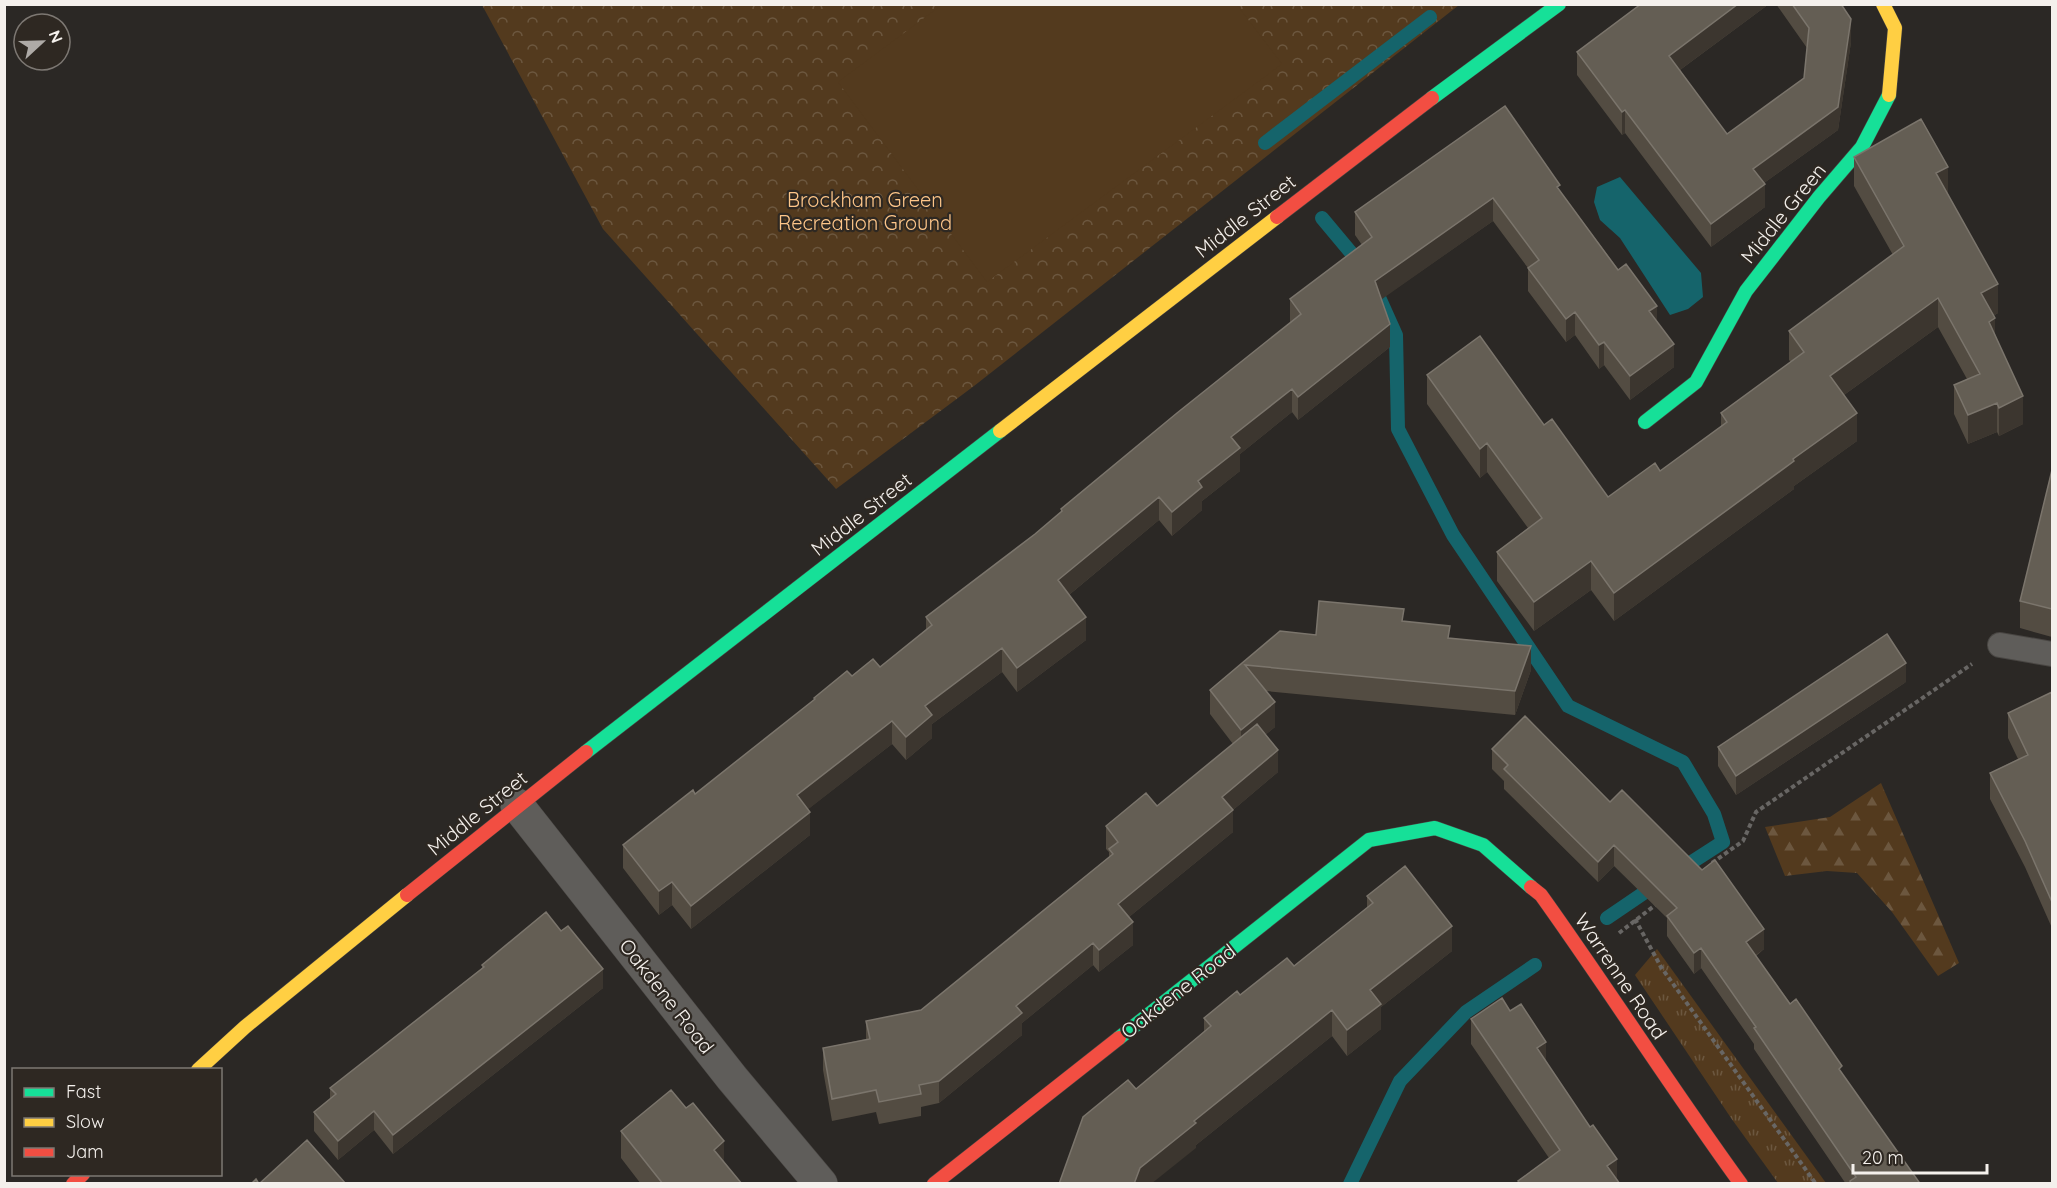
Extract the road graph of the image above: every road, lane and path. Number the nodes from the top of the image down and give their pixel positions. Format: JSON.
{"nodes":[{"id":1,"x":1559,"y":4,"type":"edge"},
{"id":2,"x":1883,"y":4,"type":"edge"},
{"id":3,"x":1645,"y":422,"type":"dead end"},
{"id":4,"x":2000,"y":645,"type":"joint"},
{"id":5,"x":2052,"y":654,"type":"edge"},
{"id":6,"x":518,"y":805,"type":"junction"},
{"id":7,"x":1436,"y":828,"type":"joint"},
{"id":8,"x":1707,"y":867,"type":"edge"},
{"id":9,"x":1662,"y":900,"type":"edge"},
{"id":10,"x":1635,"y":920,"type":"junction"},
{"id":11,"x":1587,"y":959,"type":"junction"},
{"id":12,"x":200,"y":1068,"type":"edge"},
{"id":13,"x":821,"y":1184,"type":"edge"},
{"id":14,"x":934,"y":1184,"type":"edge"},
{"id":15,"x":1741,"y":1184,"type":"edge"},
{"id":16,"x":1816,"y":1184,"type":"edge"}],
"edges":[{"from":1,"to":6,"type":"street","name":"Middle Street"},
{"from":2,"to":3,"type":"street","name":"Middle Green"},
{"from":4,"to":5,"type":"lane"},
{"from":4,"to":8,"type":"path"},
{"from":6,"to":12,"type":"street","name":"Middle Street"},
{"from":6,"to":13,"type":"street","name":"Oakdene Road"},
{"from":7,"to":11,"type":"street","name":"Warrenne Road"},
{"from":7,"to":14,"type":"street","name":"Oakdene Road"},
{"from":9,"to":10,"type":"path"},
{"from":10,"to":11,"type":"path"},
{"from":10,"to":16,"type":"path"},
{"from":11,"to":15,"type":"street","name":"Warrenne Road"}]}
